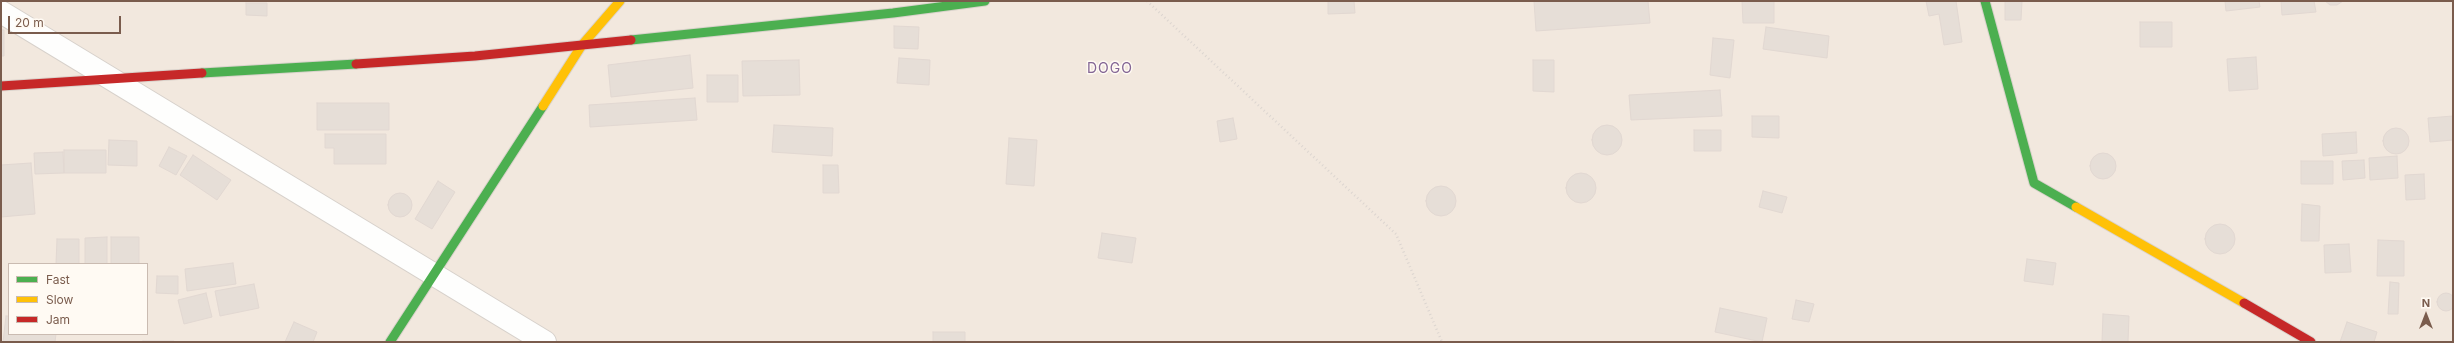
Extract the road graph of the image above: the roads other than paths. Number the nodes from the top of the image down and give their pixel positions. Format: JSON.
{"nodes":[{"id":1,"x":620,"y":1,"type":"edge"},
{"id":2,"x":985,"y":1,"type":"edge"},
{"id":3,"x":1985,"y":1,"type":"edge"},
{"id":4,"x":1,"y":12,"type":"edge"},
{"id":5,"x":582,"y":45,"type":"junction"},
{"id":6,"x":109,"y":79,"type":"junction"},
{"id":7,"x":1,"y":86,"type":"edge"},
{"id":8,"x":434,"y":274,"type":"junction"},
{"id":9,"x":390,"y":342,"type":"edge"},
{"id":10,"x":545,"y":342,"type":"edge"},
{"id":11,"x":2311,"y":342,"type":"edge"}],
"edges":[{"from":1,"to":5,"type":"street"},
{"from":2,"to":5,"type":"street"},
{"from":3,"to":11,"type":"street"},
{"from":4,"to":6,"type":"street"},
{"from":5,"to":6,"type":"street"},
{"from":5,"to":8,"type":"street"},
{"from":6,"to":7,"type":"street"},
{"from":6,"to":8,"type":"street"},
{"from":8,"to":9,"type":"street"},
{"from":8,"to":10,"type":"street"}]}
